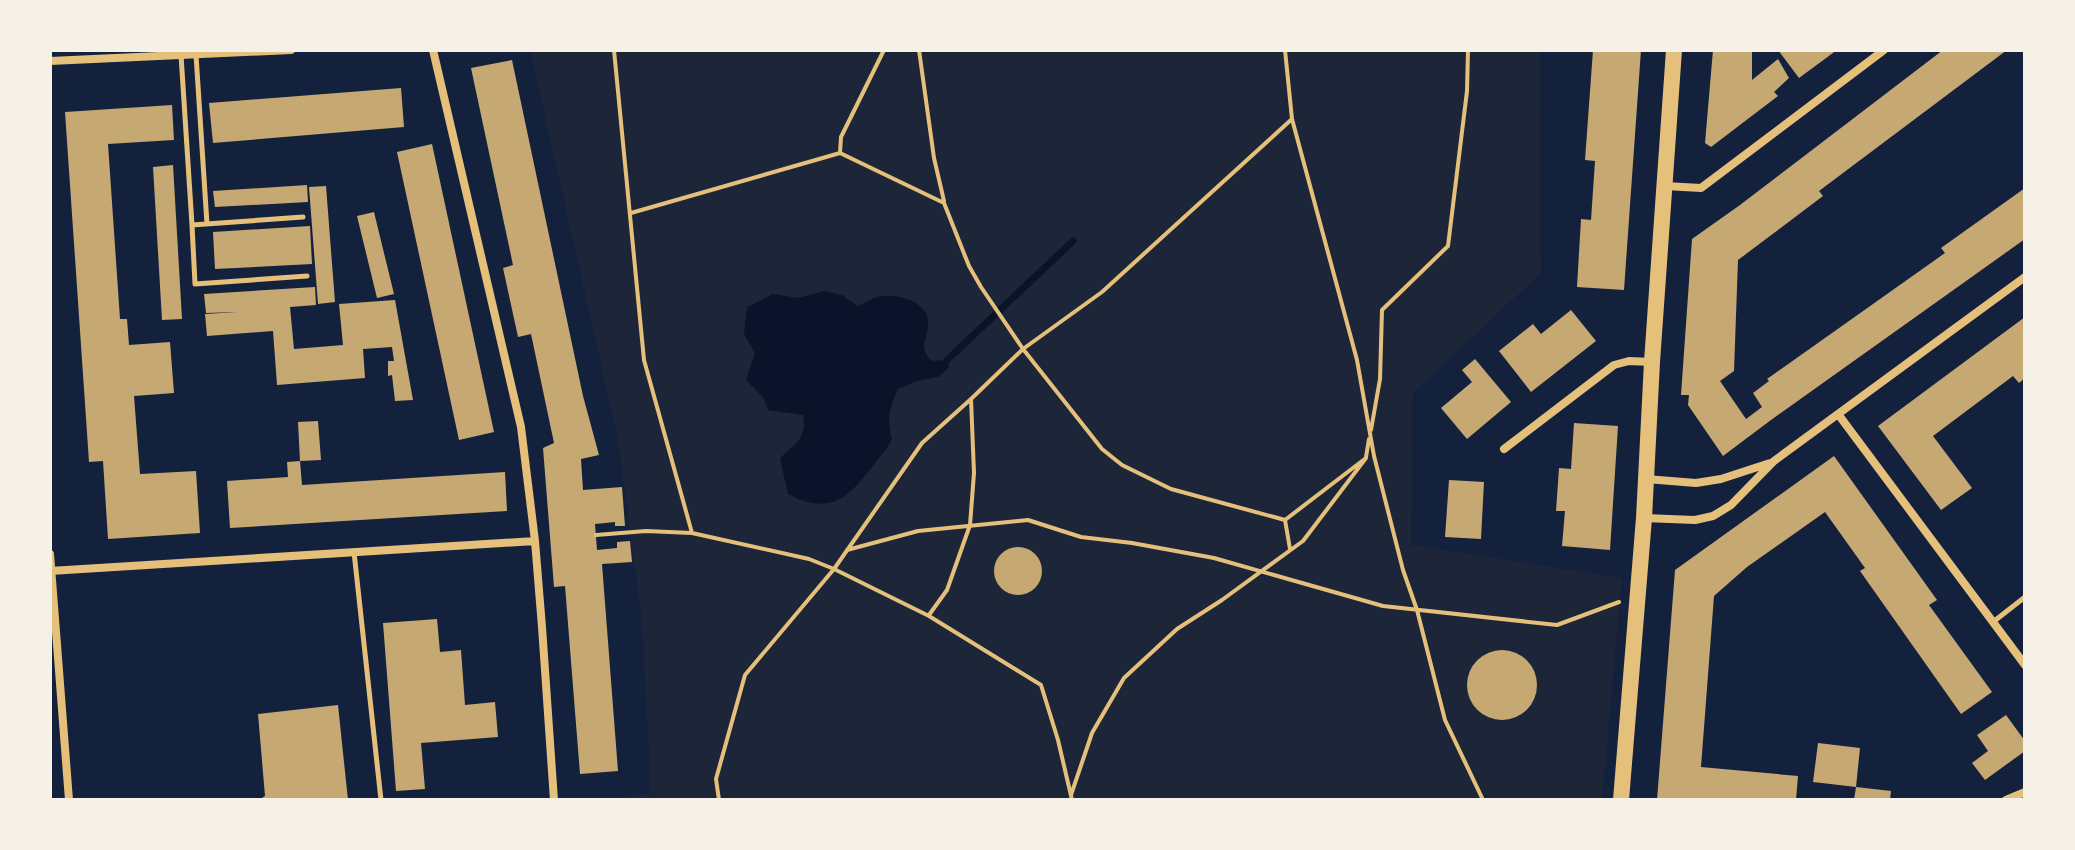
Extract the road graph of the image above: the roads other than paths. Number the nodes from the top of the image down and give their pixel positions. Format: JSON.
{"nodes":[{"id":1,"x":291,"y":50,"type":"edge"},
{"id":2,"x":433,"y":50,"type":"edge"},
{"id":3,"x":1674,"y":50,"type":"edge"},
{"id":4,"x":1884,"y":50,"type":"edge"},
{"id":5,"x":181,"y":55,"type":"junction"},
{"id":6,"x":196,"y":55,"type":"junction"},
{"id":7,"x":50,"y":61,"type":"edge"},
{"id":8,"x":1665,"y":186,"type":"junction"},
{"id":9,"x":303,"y":217,"type":"dead end"},
{"id":10,"x":207,"y":224,"type":"junction"},
{"id":11,"x":192,"y":225,"type":"junction"},
{"id":12,"x":307,"y":276,"type":"dead end"},
{"id":13,"x":2025,"y":277,"type":"edge"},
{"id":14,"x":1652,"y":362,"type":"junction"},
{"id":15,"x":1838,"y":414,"type":"junction"},
{"id":16,"x":1504,"y":449,"type":"dead end"},
{"id":17,"x":1774,"y":461,"type":"junction"},
{"id":18,"x":1646,"y":479,"type":"junction"},
{"id":19,"x":1644,"y":518,"type":"junction"},
{"id":20,"x":535,"y":541,"type":"junction"},
{"id":21,"x":354,"y":552,"type":"junction"},
{"id":22,"x":50,"y":554,"type":"edge"},
{"id":23,"x":51,"y":571,"type":"edge"},
{"id":24,"x":2025,"y":597,"type":"edge"},
{"id":25,"x":1993,"y":622,"type":"junction"},
{"id":26,"x":2025,"y":665,"type":"edge"},
{"id":27,"x":2025,"y":792,"type":"edge"},
{"id":28,"x":69,"y":800,"type":"edge"},
{"id":29,"x":381,"y":800,"type":"edge"},
{"id":30,"x":554,"y":800,"type":"edge"},
{"id":31,"x":1621,"y":800,"type":"edge"},
{"id":32,"x":2006,"y":800,"type":"edge"}],
"edges":[{"from":1,"to":6,"type":"street"},
{"from":2,"to":20,"type":"street"},
{"from":3,"to":8,"type":"main road"},
{"from":4,"to":8,"type":"street"},
{"from":5,"to":6,"type":"street"},
{"from":5,"to":7,"type":"street"},
{"from":5,"to":11,"type":"lane"},
{"from":6,"to":10,"type":"lane"},
{"from":8,"to":14,"type":"main road"},
{"from":9,"to":10,"type":"lane"},
{"from":10,"to":11,"type":"lane"},
{"from":11,"to":12,"type":"lane"},
{"from":13,"to":15,"type":"street"},
{"from":14,"to":16,"type":"street"},
{"from":14,"to":18,"type":"main road"},
{"from":15,"to":17,"type":"street"},
{"from":15,"to":25,"type":"street"},
{"from":17,"to":18,"type":"street"},
{"from":17,"to":19,"type":"street"},
{"from":18,"to":19,"type":"main road"},
{"from":19,"to":31,"type":"main road"},
{"from":20,"to":21,"type":"street"},
{"from":20,"to":30,"type":"street"},
{"from":21,"to":23,"type":"street"},
{"from":21,"to":29,"type":"lane"},
{"from":22,"to":23,"type":"street"},
{"from":23,"to":28,"type":"street"},
{"from":24,"to":25,"type":"lane"},
{"from":25,"to":26,"type":"street"},
{"from":27,"to":32,"type":"street"}]}
